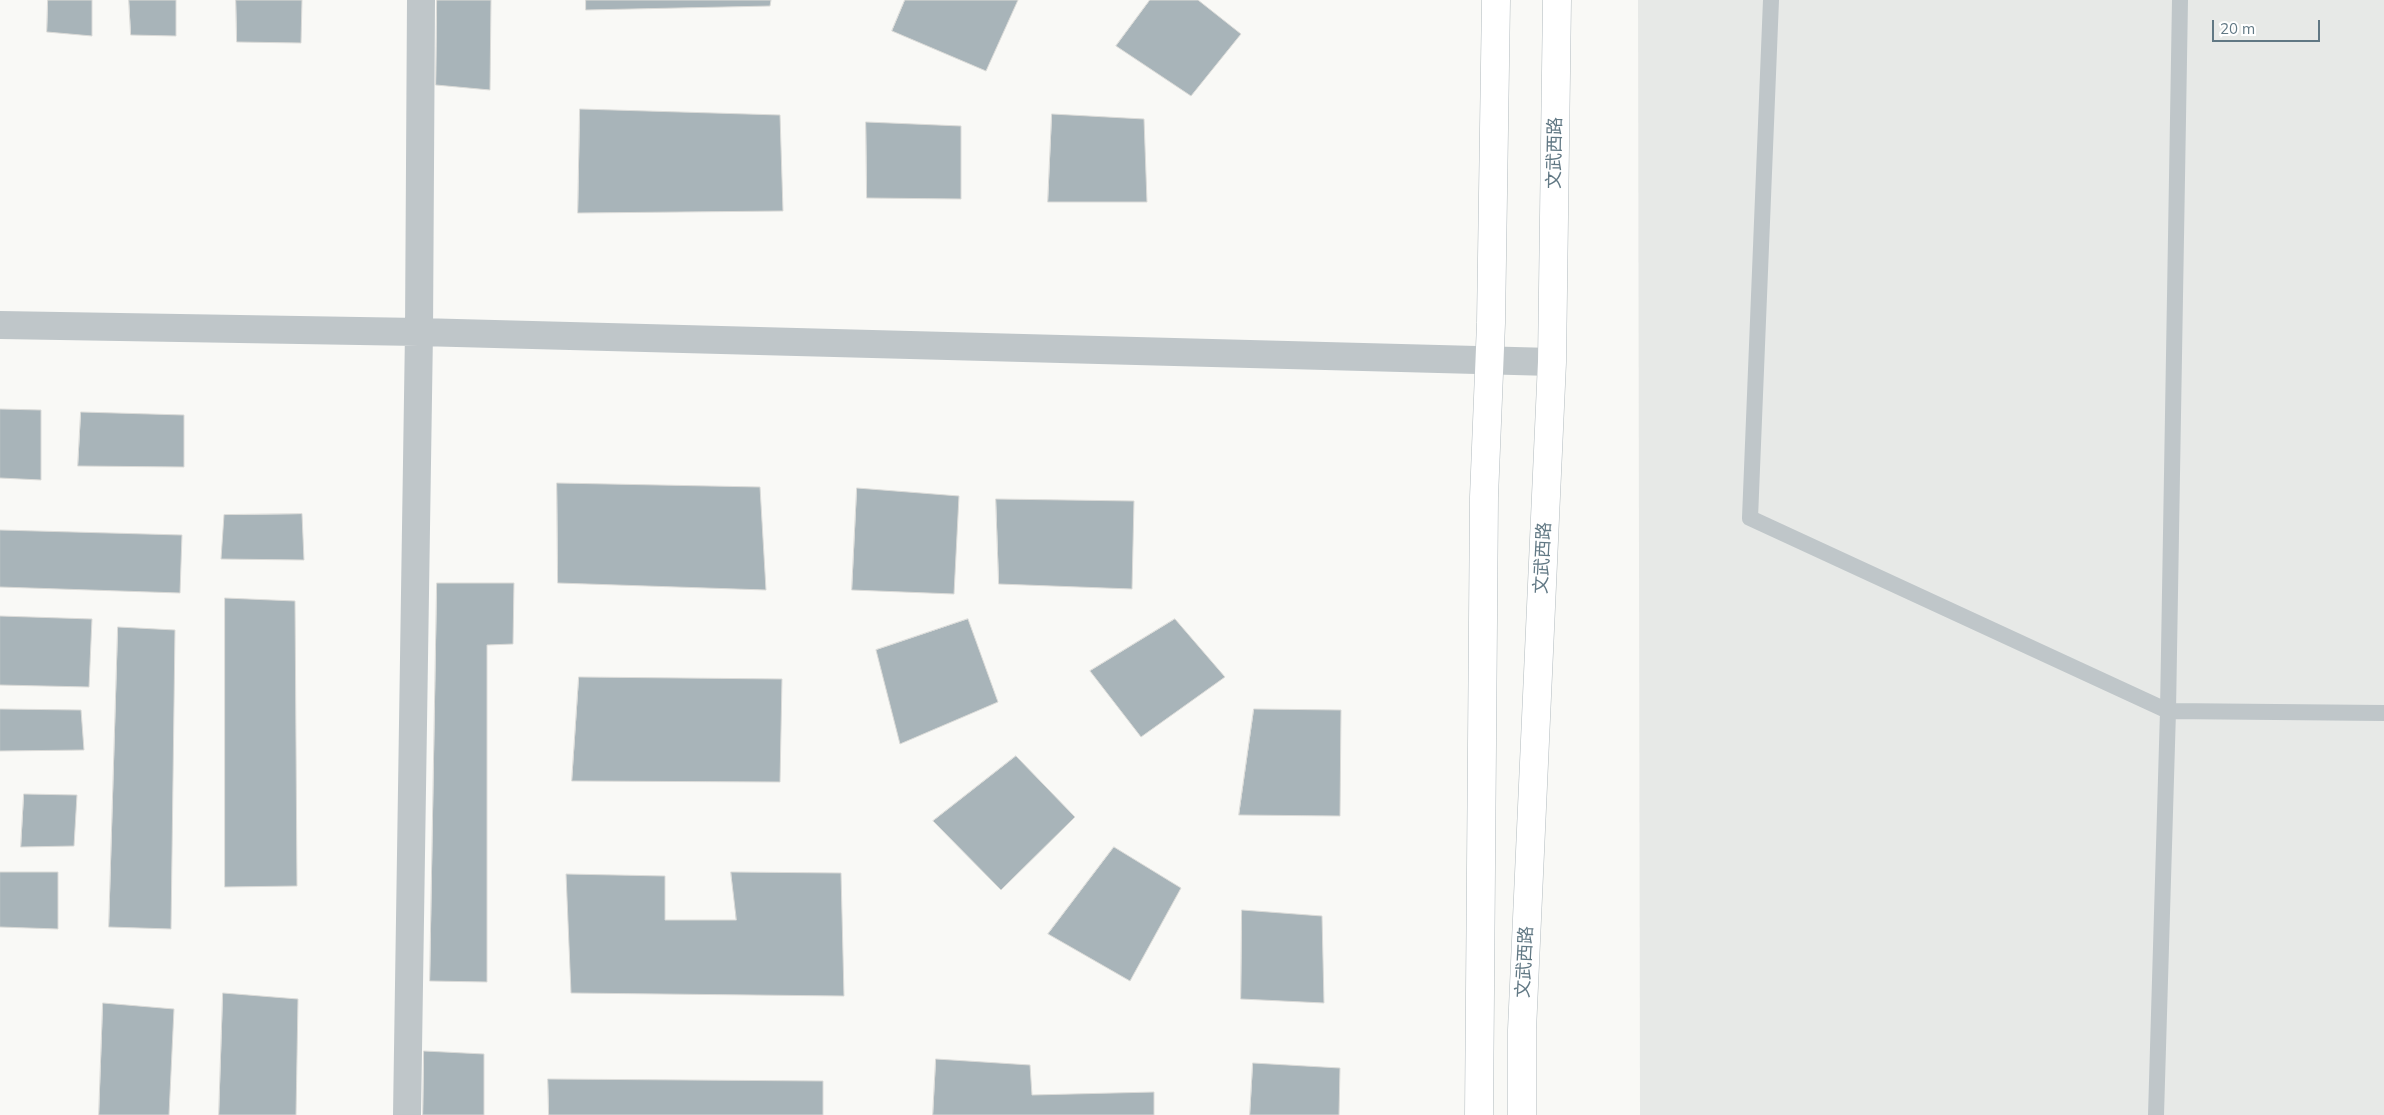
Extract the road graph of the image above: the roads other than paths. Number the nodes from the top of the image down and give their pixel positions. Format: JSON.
{"nodes":[{"id":1,"x":421,"y":0,"type":"edge"},
{"id":2,"x":1496,"y":0,"type":"edge"},
{"id":3,"x":1557,"y":0,"type":"edge"},
{"id":4,"x":1771,"y":0,"type":"edge"},
{"id":5,"x":2180,"y":0,"type":"edge"},
{"id":6,"x":0,"y":325,"type":"edge"},
{"id":7,"x":420,"y":332,"type":"junction"},
{"id":8,"x":1552,"y":362,"type":"junction"},
{"id":9,"x":2168,"y":711,"type":"junction"},
{"id":10,"x":2384,"y":713,"type":"edge"},
{"id":11,"x":407,"y":1115,"type":"edge"},
{"id":12,"x":1479,"y":1115,"type":"edge"},
{"id":13,"x":1522,"y":1115,"type":"edge"},
{"id":14,"x":2156,"y":1115,"type":"edge"}],
"edges":[{"from":1,"to":7,"type":"street"},
{"from":2,"to":12,"type":"street"},
{"from":3,"to":8,"type":"street","name":"文武西路"},
{"from":4,"to":9,"type":"lane"},
{"from":5,"to":9,"type":"lane"},
{"from":6,"to":7,"type":"street"},
{"from":7,"to":8,"type":"street"},
{"from":7,"to":11,"type":"street"},
{"from":8,"to":13,"type":"street","name":"文武西路"},
{"from":9,"to":10,"type":"lane"},
{"from":9,"to":14,"type":"lane"}]}
